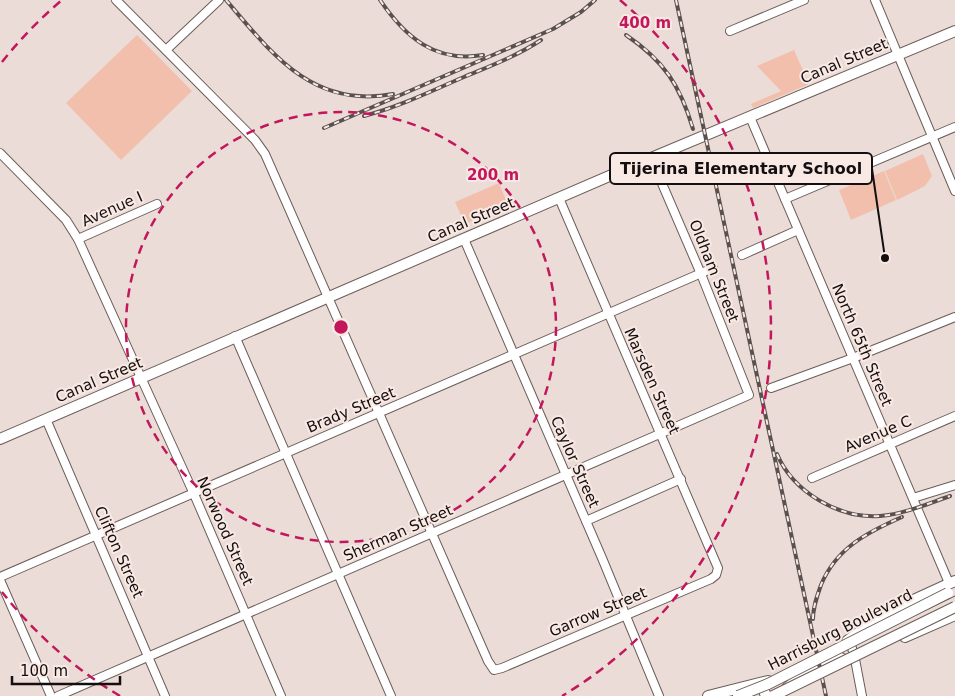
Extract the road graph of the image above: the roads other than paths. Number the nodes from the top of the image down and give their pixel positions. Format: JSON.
{"nodes":[{"id":1,"x":116,"y":0,"type":"edge"},
{"id":2,"x":219,"y":0,"type":"edge"},
{"id":3,"x":804,"y":0,"type":"edge"},
{"id":4,"x":874,"y":0,"type":"edge"},
{"id":5,"x":730,"y":31,"type":"dead end"},
{"id":6,"x":955,"y":31,"type":"edge"},
{"id":7,"x":166,"y":50,"type":"junction"},
{"id":8,"x":898,"y":55,"type":"junction"},
{"id":9,"x":750,"y":118,"type":"junction"},
{"id":10,"x":955,"y":128,"type":"edge"},
{"id":11,"x":933,"y":137,"type":"junction"},
{"id":12,"x":0,"y":153,"type":"edge"},
{"id":13,"x":651,"y":158,"type":"junction"},
{"id":14,"x":955,"y":191,"type":"edge"},
{"id":15,"x":559,"y":198,"type":"junction"},
{"id":16,"x":785,"y":200,"type":"junction"},
{"id":17,"x":158,"y":204,"type":"dead end"},
{"id":18,"x":798,"y":230,"type":"junction"},
{"id":19,"x":78,"y":239,"type":"junction"},
{"id":20,"x":464,"y":239,"type":"junction"},
{"id":21,"x":742,"y":255,"type":"dead end"},
{"id":22,"x":713,"y":268,"type":"dead end"},
{"id":23,"x":701,"y":274,"type":"junction"},
{"id":24,"x":328,"y":296,"type":"junction"},
{"id":25,"x":608,"y":314,"type":"junction"},
{"id":26,"x":955,"y":317,"type":"edge"},
{"id":27,"x":235,"y":336,"type":"junction"},
{"id":28,"x":513,"y":355,"type":"junction"},
{"id":29,"x":853,"y":358,"type":"junction"},
{"id":30,"x":140,"y":379,"type":"junction"},
{"id":31,"x":771,"y":388,"type":"dead end"},
{"id":32,"x":749,"y":395,"type":"joint"},
{"id":33,"x":378,"y":413,"type":"junction"},
{"id":34,"x":955,"y":416,"type":"edge"},
{"id":35,"x":46,"y":419,"type":"junction"},
{"id":36,"x":660,"y":434,"type":"junction"},
{"id":37,"x":0,"y":439,"type":"edge"},
{"id":38,"x":890,"y":444,"type":"junction"},
{"id":39,"x":286,"y":453,"type":"junction"},
{"id":40,"x":565,"y":475,"type":"junction"},
{"id":41,"x":812,"y":478,"type":"dead end"},
{"id":42,"x":681,"y":479,"type":"junction"},
{"id":43,"x":955,"y":485,"type":"edge"},
{"id":44,"x":194,"y":494,"type":"junction"},
{"id":45,"x":913,"y":498,"type":"junction"},
{"id":46,"x":586,"y":521,"type":"junction"},
{"id":47,"x":432,"y":533,"type":"junction"},
{"id":48,"x":96,"y":535,"type":"junction"},
{"id":49,"x":338,"y":574,"type":"junction"},
{"id":50,"x":716,"y":575,"type":"joint"},
{"id":51,"x":0,"y":579,"type":"edge"},
{"id":52,"x":952,"y":587,"type":"edge"},
{"id":53,"x":955,"y":607,"type":"edge"},
{"id":54,"x":246,"y":613,"type":"junction"},
{"id":55,"x":955,"y":615,"type":"edge"},
{"id":56,"x":624,"y":616,"type":"junction"},
{"id":57,"x":849,"y":640,"type":"junction"},
{"id":58,"x":854,"y":654,"type":"junction"},
{"id":59,"x":149,"y":657,"type":"junction"},
{"id":60,"x":761,"y":683,"type":"junction"},
{"id":61,"x":51,"y":696,"type":"edge"},
{"id":62,"x":58,"y":696,"type":"edge"},
{"id":63,"x":166,"y":696,"type":"edge"},
{"id":64,"x":281,"y":696,"type":"edge"},
{"id":65,"x":391,"y":696,"type":"edge"},
{"id":66,"x":659,"y":696,"type":"edge"},
{"id":67,"x":708,"y":696,"type":"edge"},
{"id":68,"x":738,"y":696,"type":"edge"},
{"id":69,"x":766,"y":696,"type":"edge"},
{"id":70,"x":773,"y":696,"type":"edge"},
{"id":71,"x":779,"y":696,"type":"edge"},
{"id":72,"x":862,"y":696,"type":"edge"}],
"edges":[{"from":1,"to":7,"type":"street"},
{"from":2,"to":7,"type":"street"},
{"from":3,"to":5,"type":"street"},
{"from":4,"to":8,"type":"street"},
{"from":6,"to":8,"type":"street","name":"Canal Street"},
{"from":7,"to":24,"type":"street"},
{"from":8,"to":9,"type":"street","name":"Canal Street"},
{"from":8,"to":11,"type":"street"},
{"from":9,"to":13,"type":"street","name":"Canal Street"},
{"from":9,"to":16,"type":"street","name":"North 65th Street"},
{"from":10,"to":11,"type":"street"},
{"from":11,"to":14,"type":"street"},
{"from":11,"to":16,"type":"street"},
{"from":12,"to":19,"type":"street","name":"Norwood Street"},
{"from":13,"to":15,"type":"street","name":"Canal Street"},
{"from":13,"to":23,"type":"street","name":"Oldham Street"},
{"from":15,"to":20,"type":"street","name":"Canal Street"},
{"from":15,"to":25,"type":"street","name":"Marsden Street"},
{"from":16,"to":18,"type":"street","name":"North 65th Street"},
{"from":17,"to":19,"type":"street","name":"Avenue I"},
{"from":18,"to":21,"type":"street"},
{"from":18,"to":29,"type":"street","name":"North 65th Street"},
{"from":19,"to":30,"type":"street","name":"Norwood Street"},
{"from":20,"to":24,"type":"street","name":"Canal Street"},
{"from":20,"to":28,"type":"street","name":"Caylor Street"},
{"from":22,"to":23,"type":"street","name":"Brady Street"},
{"from":23,"to":25,"type":"street","name":"Brady Street"},
{"from":23,"to":32,"type":"street","name":"Oldham Street"},
{"from":24,"to":27,"type":"street","name":"Canal Street"},
{"from":24,"to":33,"type":"street"},
{"from":25,"to":28,"type":"street","name":"Brady Street"},
{"from":25,"to":36,"type":"street","name":"Marsden Street"},
{"from":26,"to":29,"type":"street"},
{"from":27,"to":30,"type":"street","name":"Canal Street"},
{"from":27,"to":39,"type":"street"},
{"from":28,"to":33,"type":"street","name":"Brady Street"},
{"from":28,"to":40,"type":"street","name":"Caylor Street"},
{"from":29,"to":31,"type":"street"},
{"from":29,"to":38,"type":"street","name":"North 65th Street"},
{"from":30,"to":35,"type":"street","name":"Canal Street"},
{"from":30,"to":44,"type":"street","name":"Norwood Street"},
{"from":32,"to":36,"type":"street","name":"Sherman Street"},
{"from":33,"to":39,"type":"street","name":"Brady Street"},
{"from":33,"to":47,"type":"street"},
{"from":34,"to":38,"type":"street","name":"Avenue C"},
{"from":35,"to":37,"type":"street","name":"Canal Street"},
{"from":35,"to":48,"type":"street","name":"Clifton Street"},
{"from":36,"to":40,"type":"street","name":"Sherman Street"},
{"from":36,"to":42,"type":"street","name":"Marsden Street"},
{"from":38,"to":41,"type":"street","name":"Avenue C"},
{"from":38,"to":45,"type":"street","name":"North 65th Street"},
{"from":39,"to":44,"type":"street","name":"Brady Street"},
{"from":39,"to":49,"type":"street"},
{"from":40,"to":46,"type":"street","name":"Caylor Street"},
{"from":40,"to":47,"type":"street","name":"Sherman Street"},
{"from":42,"to":46,"type":"street"},
{"from":42,"to":50,"type":"street","name":"Marsden Street"},
{"from":43,"to":45,"type":"street"},
{"from":44,"to":48,"type":"street","name":"Brady Street"},
{"from":44,"to":54,"type":"street","name":"Norwood Street"},
{"from":45,"to":52,"type":"street","name":"North 65th Street"},
{"from":46,"to":56,"type":"street","name":"Caylor Street"},
{"from":47,"to":49,"type":"street","name":"Sherman Street"},
{"from":47,"to":56,"type":"street","name":"Garrow Street"},
{"from":48,"to":51,"type":"street","name":"Brady Street"},
{"from":48,"to":59,"type":"street","name":"Clifton Street"},
{"from":49,"to":54,"type":"street","name":"Sherman Street"},
{"from":49,"to":65,"type":"street"},
{"from":50,"to":56,"type":"street","name":"Garrow Street"},
{"from":51,"to":61,"type":"street"},
{"from":52,"to":57,"type":"street"},
{"from":52,"to":68,"type":"street","name":"Harrisburg Boulevard","bridge":true},
{"from":53,"to":70,"type":"street","name":"Harrisburg Boulevard","bridge":true},
{"from":54,"to":59,"type":"street","name":"Sherman Street"},
{"from":54,"to":64,"type":"street","name":"Norwood Street"},
{"from":55,"to":58,"type":"street"},
{"from":56,"to":66,"type":"street","name":"Caylor Street"},
{"from":57,"to":58,"type":"street"},
{"from":57,"to":60,"type":"street"},
{"from":58,"to":71,"type":"street"},
{"from":58,"to":72,"type":"street"},
{"from":59,"to":62,"type":"street","name":"Sherman Street"},
{"from":59,"to":63,"type":"street","name":"Clifton Street"},
{"from":60,"to":67,"type":"street"},
{"from":60,"to":69,"type":"street"}]}
